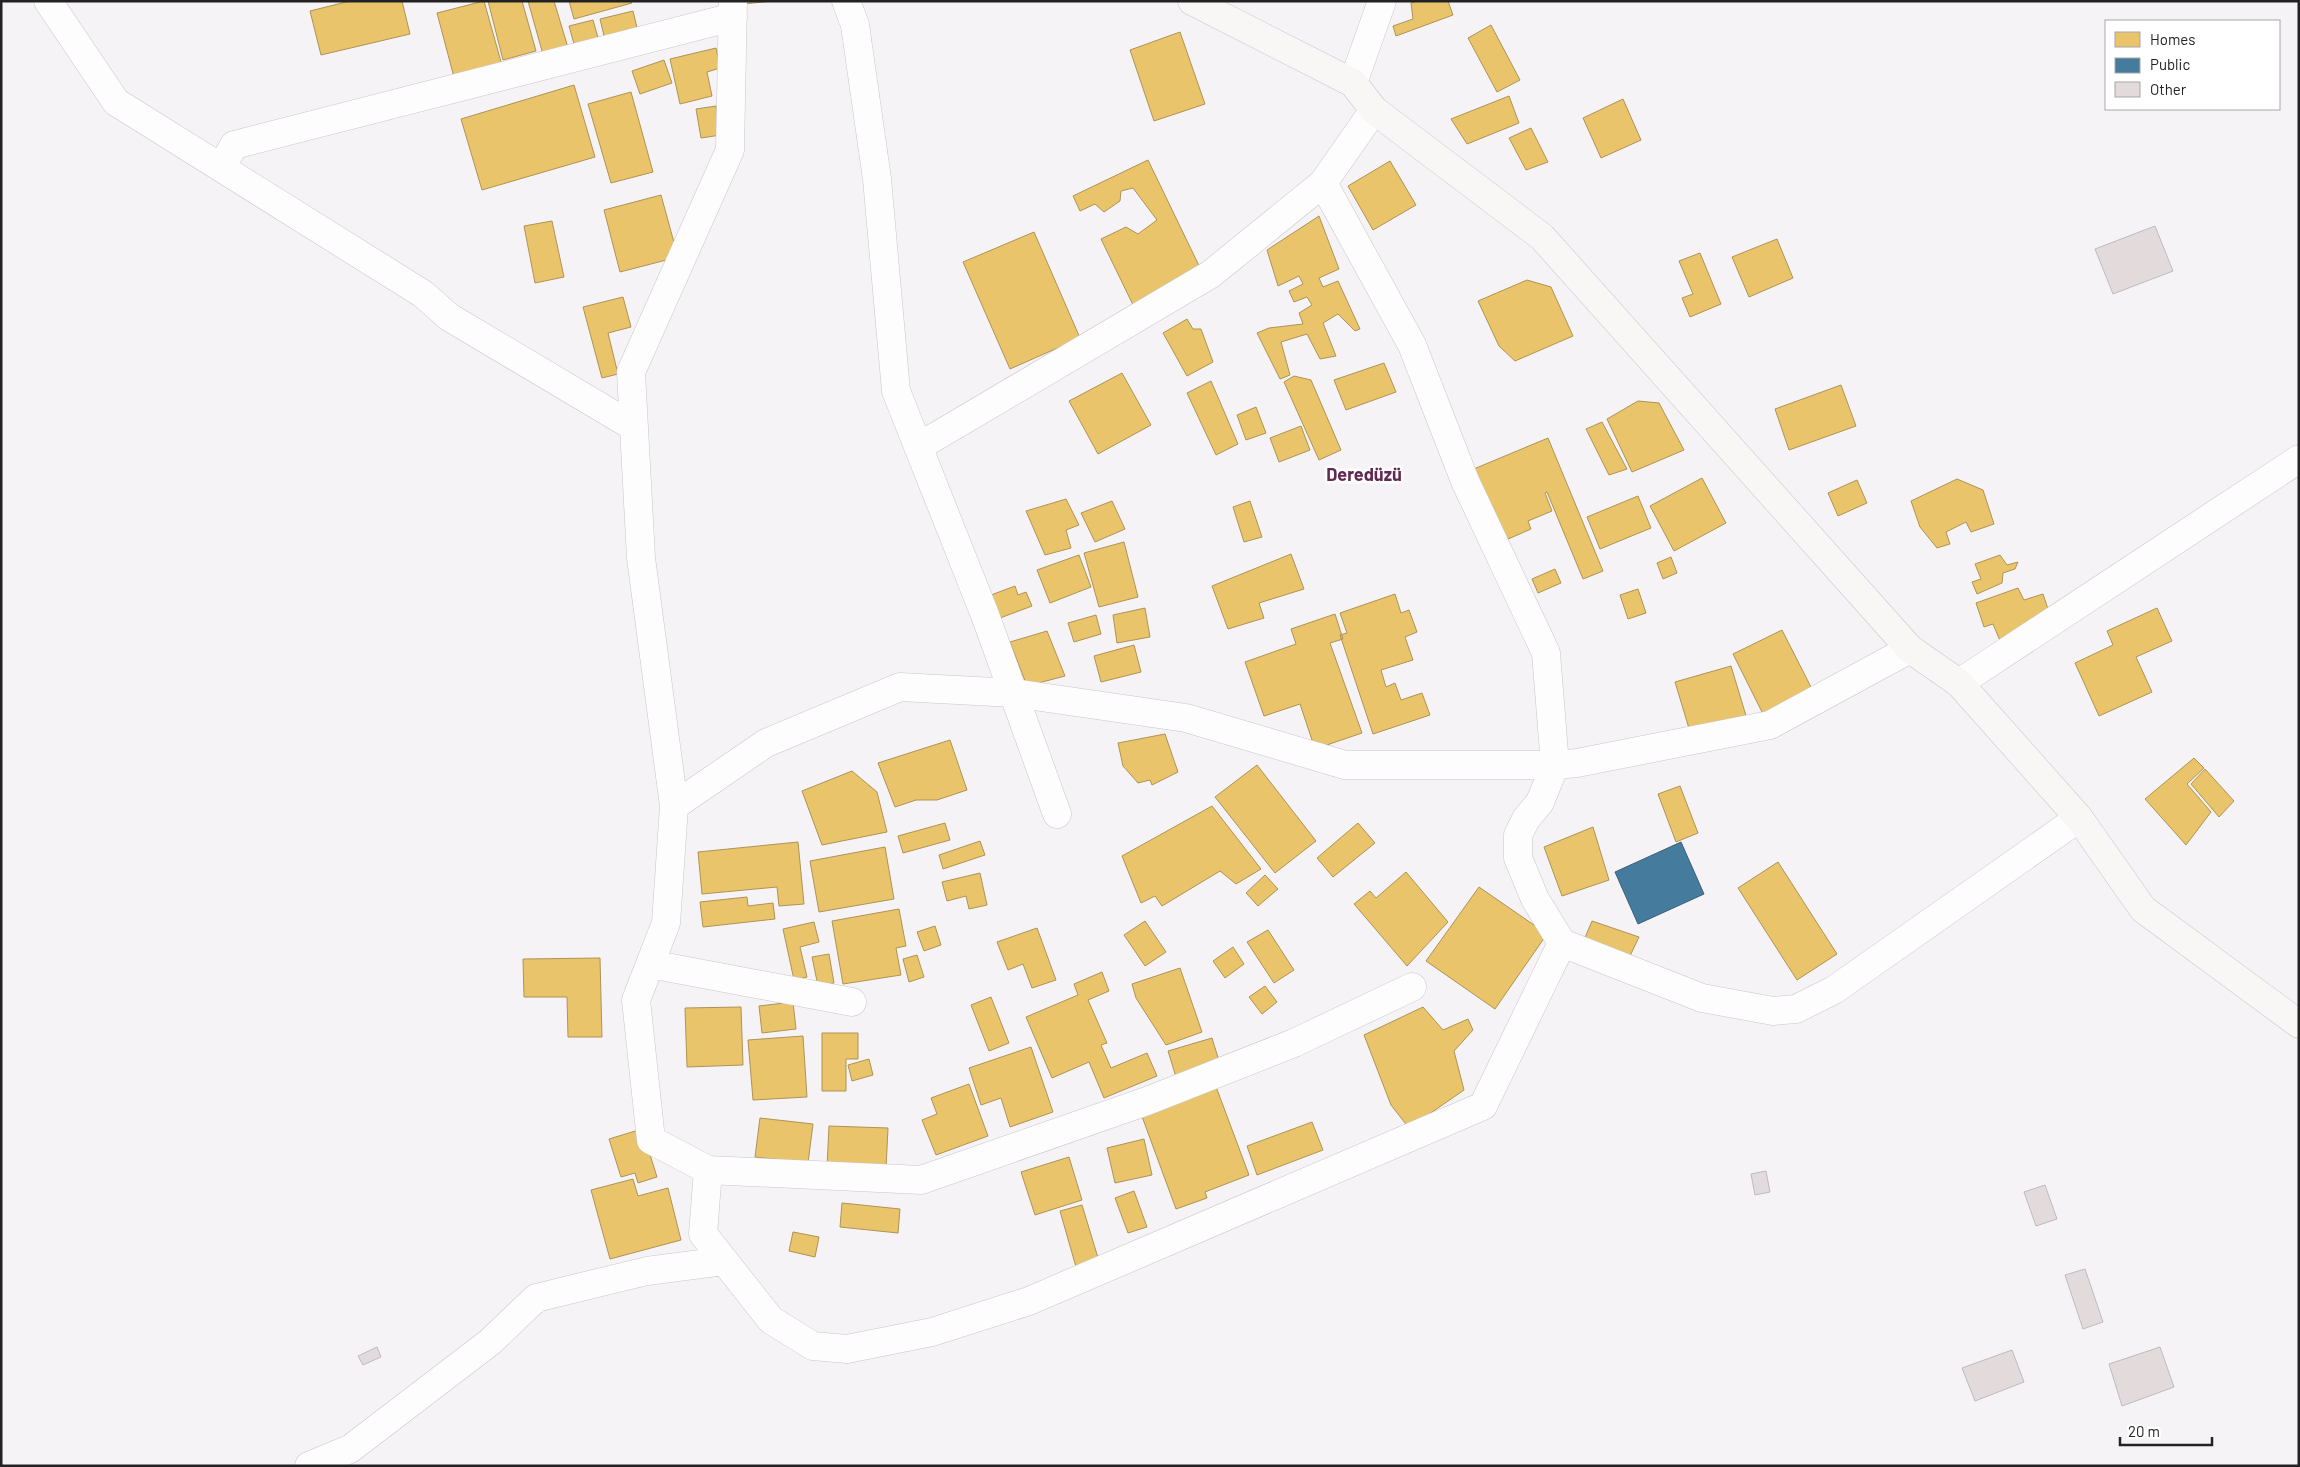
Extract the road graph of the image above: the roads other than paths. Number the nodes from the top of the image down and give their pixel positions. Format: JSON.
{"nodes":[{"id":1,"x":48,"y":1,"type":"edge"},
{"id":2,"x":846,"y":1,"type":"edge"},
{"id":3,"x":1192,"y":1,"type":"edge"},
{"id":4,"x":1382,"y":1,"type":"edge"},
{"id":5,"x":733,"y":9,"type":"edge"},
{"id":6,"x":1353,"y":83,"type":"junction"},
{"id":7,"x":1374,"y":110,"type":"junction"},
{"id":8,"x":222,"y":166,"type":"junction"},
{"id":9,"x":1323,"y":183,"type":"junction"},
{"id":10,"x":634,"y":427,"type":"junction"},
{"id":11,"x":918,"y":447,"type":"junction"},
{"id":12,"x":2299,"y":459,"type":"edge"},
{"id":13,"x":1910,"y":648,"type":"junction"},
{"id":14,"x":1959,"y":683,"type":"junction"},
{"id":15,"x":1014,"y":693,"type":"junction"},
{"id":16,"x":1555,"y":765,"type":"junction"},
{"id":17,"x":674,"y":806,"type":"junction"},
{"id":18,"x":1057,"y":814,"type":"dead end"},
{"id":19,"x":2079,"y":818,"type":"junction"},
{"id":20,"x":1562,"y":943,"type":"junction"},
{"id":21,"x":650,"y":964,"type":"junction"},
{"id":22,"x":1412,"y":986,"type":"dead end"},
{"id":23,"x":852,"y":1002,"type":"dead end"},
{"id":24,"x":2299,"y":1024,"type":"edge"},
{"id":25,"x":708,"y":1170,"type":"junction"},
{"id":26,"x":724,"y":1261,"type":"junction"},
{"id":27,"x":309,"y":1466,"type":"edge"}],
"edges":[{"from":1,"to":8,"type":"street"},
{"from":2,"to":11,"type":"street"},
{"from":3,"to":6,"type":"street"},
{"from":4,"to":6,"type":"street"},
{"from":5,"to":8,"type":"street"},
{"from":5,"to":10,"type":"street"},
{"from":6,"to":7,"type":"street"},
{"from":7,"to":9,"type":"street"},
{"from":7,"to":13,"type":"street"},
{"from":8,"to":10,"type":"street"},
{"from":9,"to":11,"type":"street"},
{"from":9,"to":16,"type":"street"},
{"from":10,"to":17,"type":"street"},
{"from":11,"to":15,"type":"street"},
{"from":12,"to":14,"type":"street"},
{"from":13,"to":14,"type":"street"},
{"from":13,"to":16,"type":"street"},
{"from":14,"to":19,"type":"street"},
{"from":15,"to":16,"type":"street"},
{"from":15,"to":17,"type":"street"},
{"from":15,"to":18,"type":"street"},
{"from":16,"to":20,"type":"street"},
{"from":17,"to":21,"type":"street"},
{"from":19,"to":20,"type":"street"},
{"from":19,"to":24,"type":"street"},
{"from":20,"to":26,"type":"street"},
{"from":21,"to":23,"type":"street"},
{"from":21,"to":25,"type":"street"},
{"from":22,"to":25,"type":"street"},
{"from":25,"to":26,"type":"street"},
{"from":26,"to":27,"type":"street"}]}
